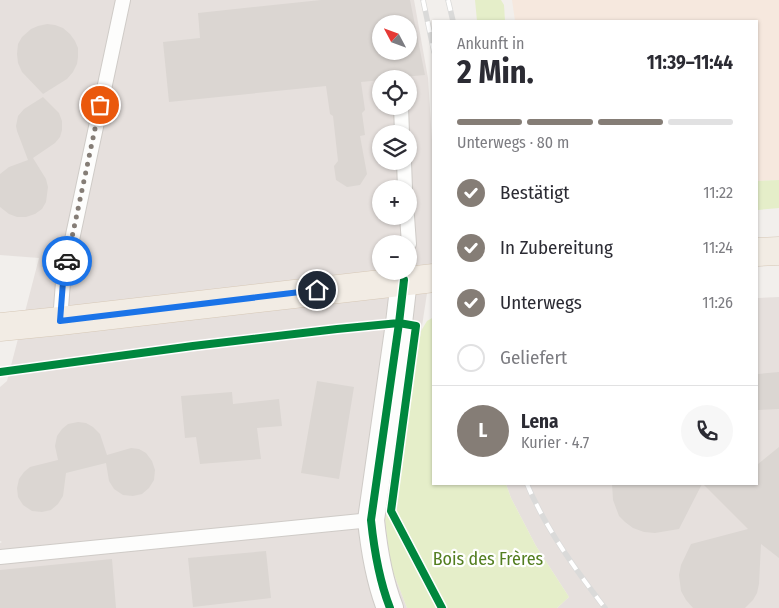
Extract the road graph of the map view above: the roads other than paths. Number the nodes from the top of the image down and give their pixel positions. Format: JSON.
{"nodes":[{"id":1,"x":123,"y":0,"type":"edge"},
{"id":2,"x":779,"y":251,"type":"edge"},
{"id":3,"x":758,"y":252,"type":"edge"},
{"id":4,"x":432,"y":278,"type":"edge"},
{"id":5,"x":417,"y":279,"type":"edge"},
{"id":6,"x":404,"y":280,"type":"joint"},
{"id":7,"x":60,"y":321,"type":"junction"},
{"id":8,"x":0,"y":327,"type":"edge"},
{"id":9,"x":371,"y":520,"type":"junction"},
{"id":10,"x":0,"y":557,"type":"edge"},
{"id":11,"x":390,"y":608,"type":"edge"}],
"edges":[{"from":1,"to":7,"type":"lane"},
{"from":2,"to":3,"type":"main road"},
{"from":4,"to":5,"type":"main road"},
{"from":6,"to":7,"type":"main road"},
{"from":6,"to":9,"type":"street"},
{"from":7,"to":8,"type":"main road"},
{"from":9,"to":10,"type":"lane"},
{"from":9,"to":11,"type":"street"}]}
